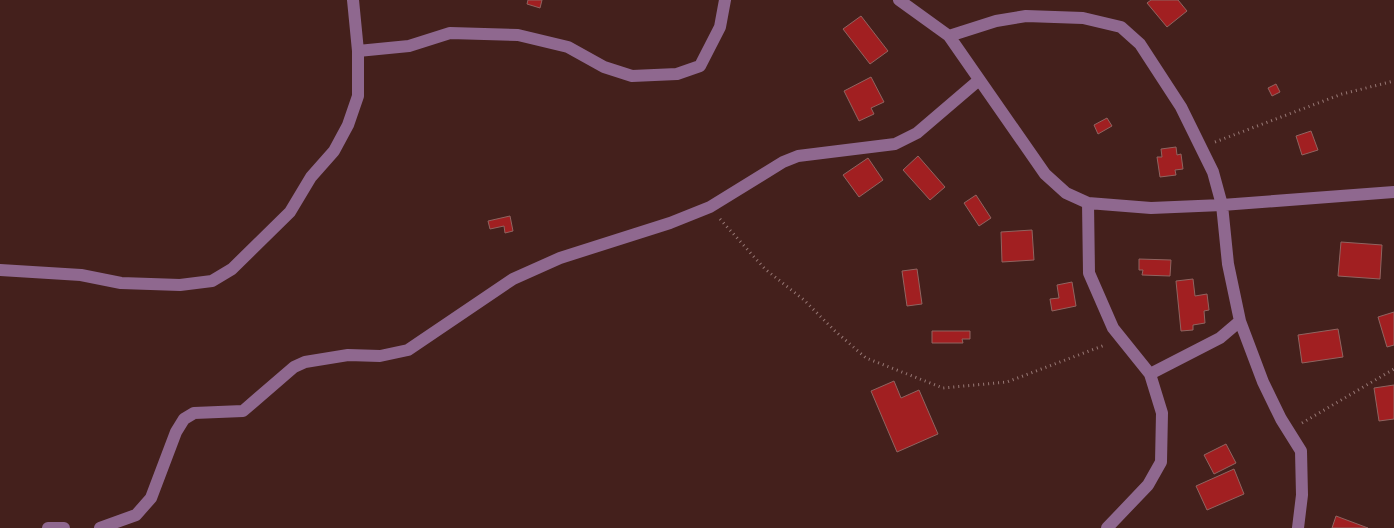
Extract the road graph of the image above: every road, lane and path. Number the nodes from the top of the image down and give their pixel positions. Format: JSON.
{"nodes":[{"id":1,"x":354,"y":0,"type":"edge"},
{"id":2,"x":726,"y":0,"type":"edge"},
{"id":3,"x":899,"y":0,"type":"edge"},
{"id":4,"x":949,"y":36,"type":"junction"},
{"id":5,"x":358,"y":51,"type":"junction"},
{"id":6,"x":979,"y":80,"type":"junction"},
{"id":7,"x":1394,"y":81,"type":"edge"},
{"id":8,"x":1201,"y":147,"type":"junction"},
{"id":9,"x":1394,"y":192,"type":"edge"},
{"id":10,"x":1088,"y":204,"type":"junction"},
{"id":11,"x":1222,"y":205,"type":"junction"},
{"id":12,"x":710,"y":207,"type":"junction"},
{"id":13,"x":0,"y":270,"type":"edge"},
{"id":14,"x":1240,"y":321,"type":"junction"},
{"id":15,"x":1122,"y":338,"type":"junction"},
{"id":16,"x":1394,"y":369,"type":"edge"},
{"id":17,"x":1150,"y":374,"type":"junction"},
{"id":18,"x":1288,"y":431,"type":"junction"},
{"id":19,"x":48,"y":528,"type":"edge"},
{"id":20,"x":64,"y":528,"type":"edge"},
{"id":21,"x":100,"y":528,"type":"edge"},
{"id":22,"x":1107,"y":528,"type":"edge"},
{"id":23,"x":1298,"y":528,"type":"edge"}],
"edges":[{"from":1,"to":5,"type":"street"},
{"from":2,"to":5,"type":"street"},
{"from":3,"to":4,"type":"street"},
{"from":4,"to":6,"type":"street"},
{"from":4,"to":8,"type":"street"},
{"from":5,"to":13,"type":"street"},
{"from":6,"to":10,"type":"street"},
{"from":6,"to":12,"type":"street"},
{"from":7,"to":8,"type":"path"},
{"from":8,"to":11,"type":"street"},
{"from":9,"to":11,"type":"street"},
{"from":10,"to":11,"type":"street"},
{"from":10,"to":15,"type":"street"},
{"from":11,"to":14,"type":"street"},
{"from":12,"to":15,"type":"path"},
{"from":12,"to":21,"type":"street"},
{"from":14,"to":17,"type":"street"},
{"from":14,"to":18,"type":"street"},
{"from":15,"to":17,"type":"street"},
{"from":16,"to":18,"type":"path"},
{"from":17,"to":22,"type":"street"},
{"from":18,"to":23,"type":"street"},
{"from":19,"to":20,"type":"street"}]}
